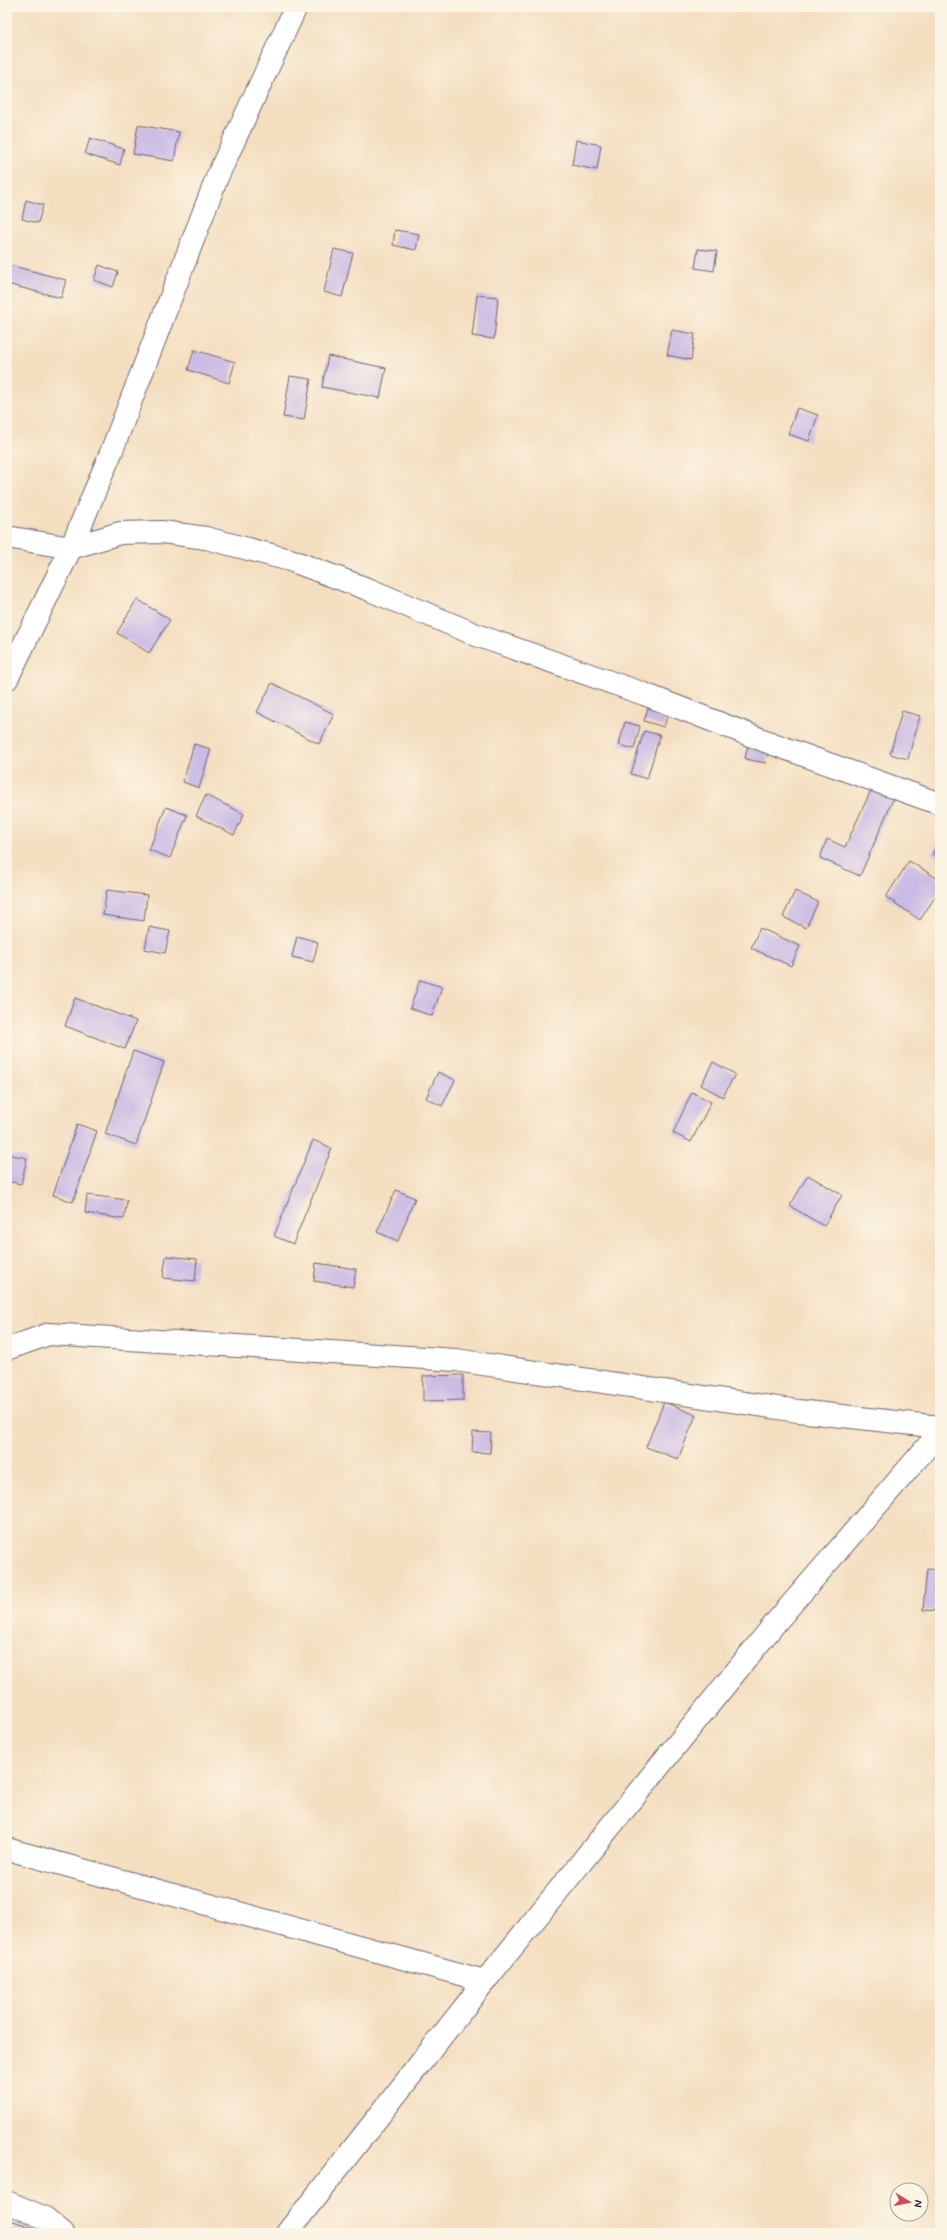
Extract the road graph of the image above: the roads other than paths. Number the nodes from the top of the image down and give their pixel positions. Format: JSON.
{"nodes":[{"id":1,"x":296,"y":7,"type":"edge"},
{"id":2,"x":7,"y":537,"type":"edge"},
{"id":3,"x":71,"y":548,"type":"junction"},
{"id":4,"x":7,"y":678,"type":"edge"},
{"id":5,"x":940,"y":804,"type":"edge"},
{"id":6,"x":7,"y":1349,"type":"edge"},
{"id":7,"x":940,"y":1427,"type":"edge"},
{"id":8,"x":940,"y":1432,"type":"edge"},
{"id":9,"x":7,"y":1849,"type":"edge"},
{"id":10,"x":485,"y":1981,"type":"junction"},
{"id":11,"x":7,"y":2202,"type":"edge"},
{"id":12,"x":63,"y":2233,"type":"edge"},
{"id":13,"x":287,"y":2233,"type":"edge"}],
"edges":[{"from":1,"to":3,"type":"street"},
{"from":2,"to":3,"type":"street"},
{"from":3,"to":4,"type":"street"},
{"from":3,"to":5,"type":"street"},
{"from":6,"to":7,"type":"street"},
{"from":8,"to":10,"type":"street"},
{"from":9,"to":10,"type":"street"},
{"from":10,"to":13,"type":"street"},
{"from":11,"to":12,"type":"street"}]}
